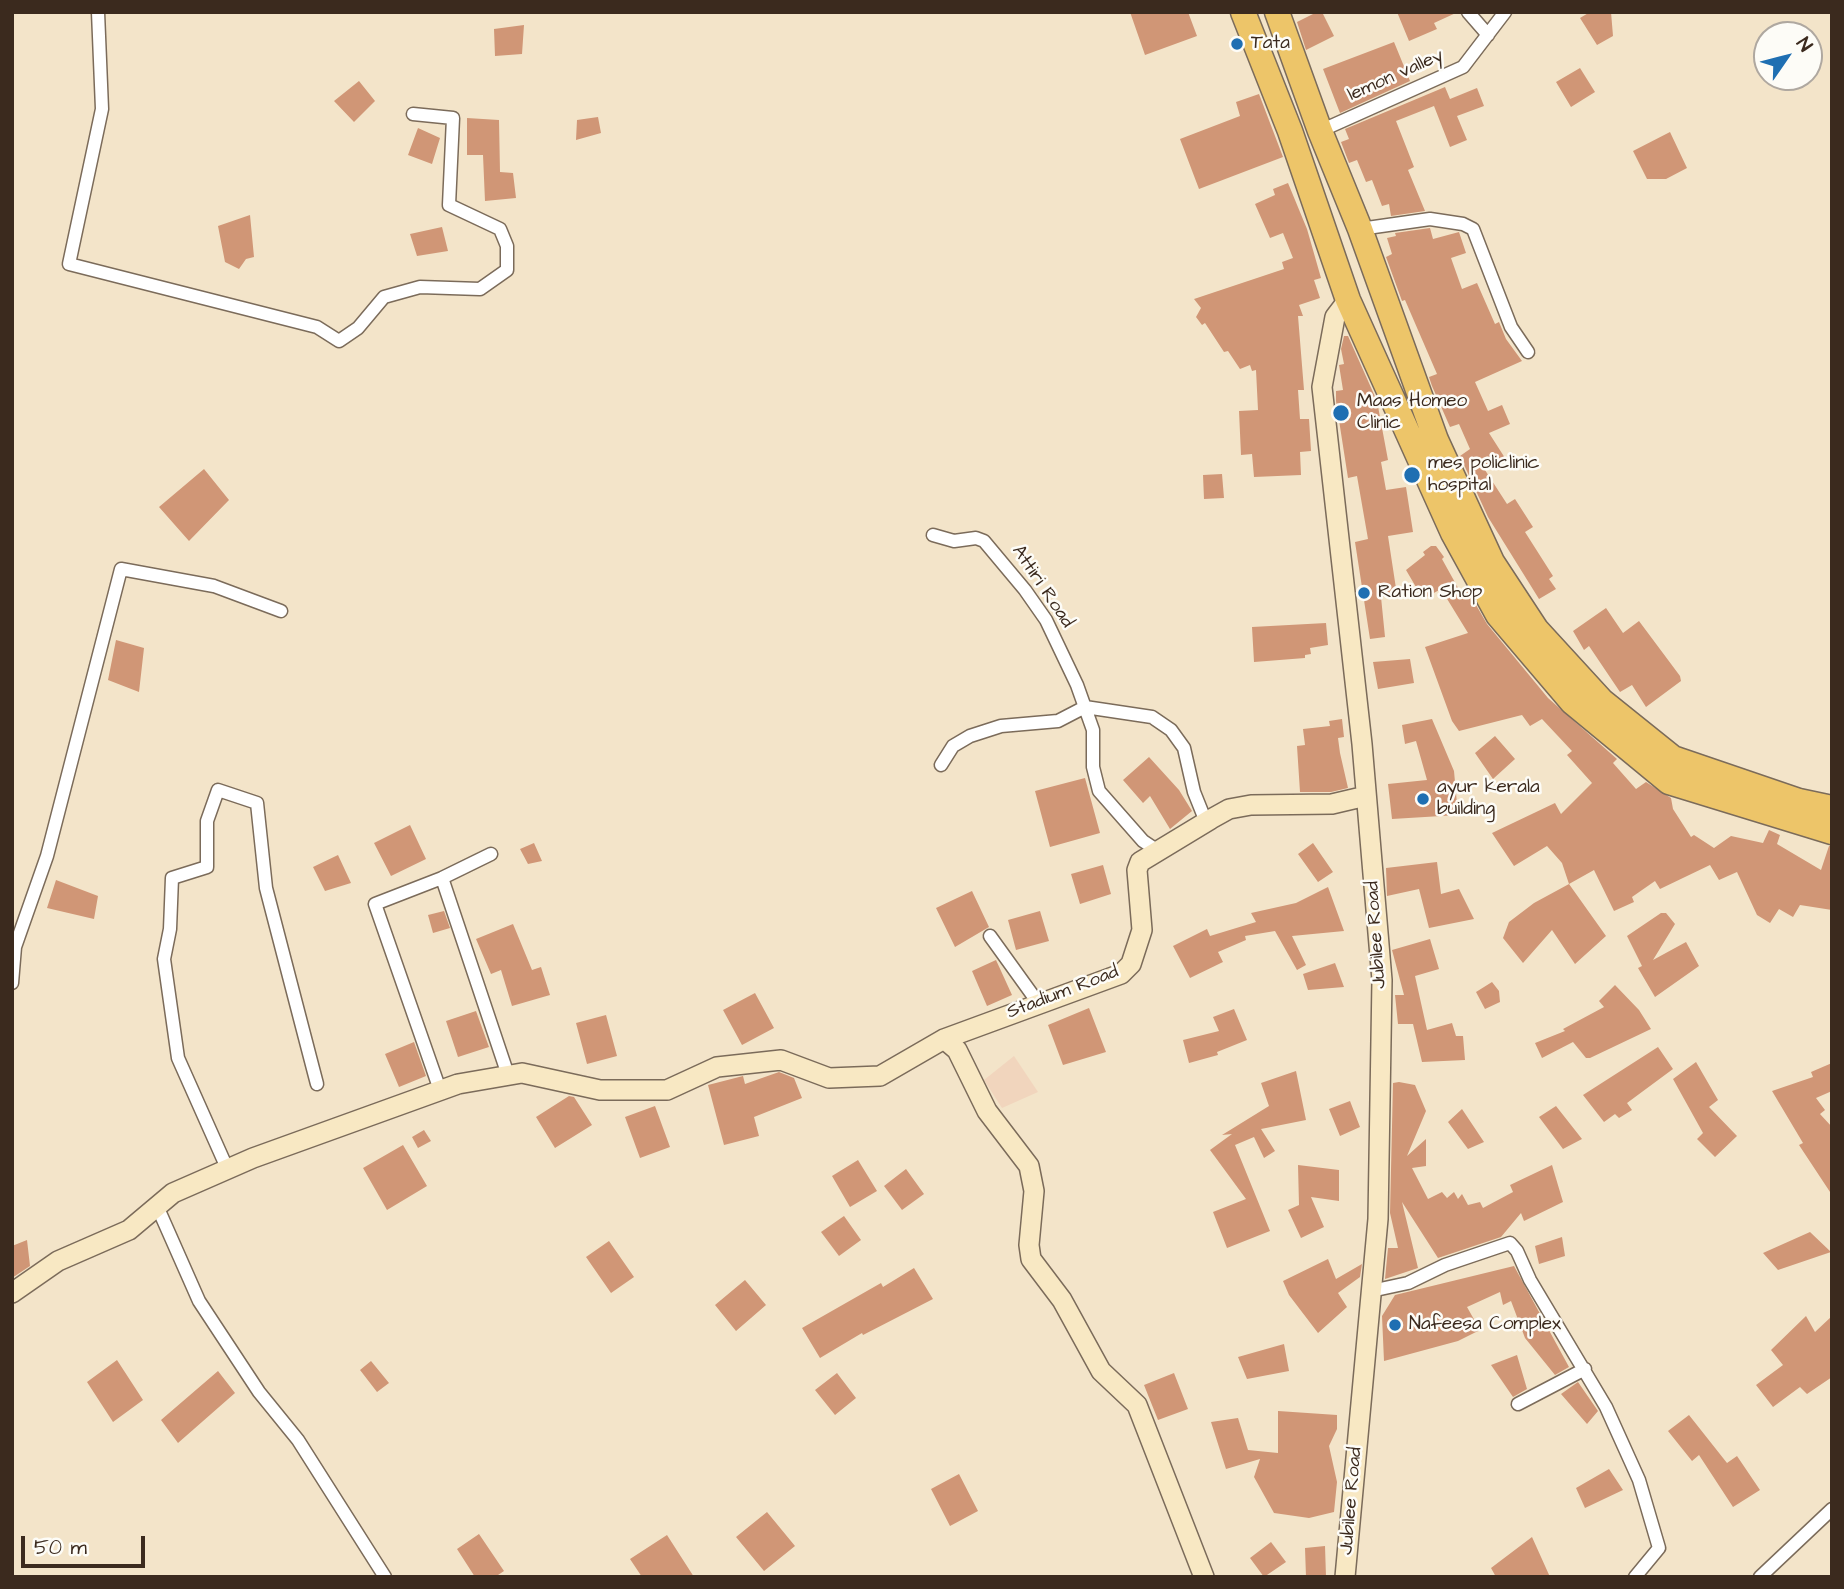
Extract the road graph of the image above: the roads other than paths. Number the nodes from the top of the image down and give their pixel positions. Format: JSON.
{"nodes":[{"id":1,"x":97,"y":12,"type":"edge"},
{"id":2,"x":1243,"y":12,"type":"edge"},
{"id":3,"x":1277,"y":12,"type":"edge"},
{"id":4,"x":1468,"y":12,"type":"edge"},
{"id":5,"x":1505,"y":12,"type":"edge"},
{"id":6,"x":1488,"y":35,"type":"junction"},
{"id":7,"x":413,"y":114,"type":"dead end"},
{"id":8,"x":1320,"y":131,"type":"junction"},
{"id":9,"x":1360,"y":229,"type":"junction"},
{"id":10,"x":1382,"y":290,"type":"junction"},
{"id":11,"x":1348,"y":300,"type":"junction"},
{"id":12,"x":1528,"y":352,"type":"dead end"},
{"id":13,"x":933,"y":535,"type":"dead end"},
{"id":14,"x":281,"y":611,"type":"dead end"},
{"id":15,"x":1085,"y":707,"type":"junction"},
{"id":16,"x":941,"y":765,"type":"dead end"},
{"id":17,"x":1366,"y":796,"type":"junction"},
{"id":18,"x":1832,"y":808,"type":"edge"},
{"id":19,"x":1206,"y":822,"type":"junction"},
{"id":20,"x":1832,"y":832,"type":"edge"},
{"id":21,"x":1158,"y":851,"type":"junction"},
{"id":22,"x":491,"y":854,"type":"dead end"},
{"id":23,"x":442,"y":878,"type":"junction"},
{"id":24,"x":990,"y":936,"type":"dead end"},
{"id":25,"x":12,"y":983,"type":"edge"},
{"id":26,"x":1039,"y":1004,"type":"junction"},
{"id":27,"x":944,"y":1038,"type":"junction"},
{"id":28,"x":508,"y":1075,"type":"junction"},
{"id":29,"x":317,"y":1084,"type":"dead end"},
{"id":30,"x":440,"y":1090,"type":"junction"},
{"id":31,"x":227,"y":1168,"type":"junction"},
{"id":32,"x":157,"y":1206,"type":"junction"},
{"id":33,"x":1371,"y":1291,"type":"junction"},
{"id":34,"x":12,"y":1293,"type":"edge"},
{"id":35,"x":1585,"y":1369,"type":"junction"},
{"id":36,"x":1518,"y":1404,"type":"dead end"},
{"id":37,"x":1832,"y":1509,"type":"edge"},
{"id":38,"x":385,"y":1577,"type":"edge"},
{"id":39,"x":1203,"y":1577,"type":"edge"},
{"id":40,"x":1345,"y":1577,"type":"edge"},
{"id":41,"x":1635,"y":1577,"type":"edge"},
{"id":42,"x":1760,"y":1577,"type":"edge"}],
"edges":[{"from":1,"to":7,"type":"street"},
{"from":2,"to":11,"type":"highway"},
{"from":3,"to":8,"type":"highway"},
{"from":4,"to":6,"type":"street"},
{"from":5,"to":6,"type":"street","name":"lemon valley"},
{"from":6,"to":8,"type":"street","name":"lemon valley"},
{"from":8,"to":9,"type":"highway"},
{"from":9,"to":10,"type":"highway"},
{"from":9,"to":12,"type":"street"},
{"from":10,"to":11,"type":"highway"},
{"from":10,"to":18,"type":"highway"},
{"from":11,"to":17,"type":"street","name":"Jubilee Road"},
{"from":11,"to":20,"type":"highway"},
{"from":13,"to":15,"type":"street","name":"Attiri Road"},
{"from":14,"to":25,"type":"street"},
{"from":15,"to":16,"type":"street"},
{"from":15,"to":19,"type":"street"},
{"from":15,"to":21,"type":"street","name":"Attiri Road"},
{"from":17,"to":19,"type":"street","name":"Stadium Road"},
{"from":17,"to":33,"type":"street","name":"Jubilee Road"},
{"from":19,"to":21,"type":"street","name":"Stadium Road"},
{"from":21,"to":26,"type":"street","name":"Stadium Road"},
{"from":22,"to":23,"type":"street"},
{"from":23,"to":28,"type":"street"},
{"from":23,"to":30,"type":"street"},
{"from":24,"to":26,"type":"street"},
{"from":26,"to":27,"type":"street","name":"Stadium Road"},
{"from":27,"to":28,"type":"street","name":"Stadium Road"},
{"from":27,"to":39,"type":"street"},
{"from":28,"to":30,"type":"street","name":"Stadium Road"},
{"from":29,"to":31,"type":"street"},
{"from":30,"to":31,"type":"street","name":"Stadium Road"},
{"from":31,"to":32,"type":"street","name":"Stadium Road"},
{"from":32,"to":34,"type":"street","name":"Stadium Road"},
{"from":32,"to":38,"type":"street"},
{"from":33,"to":35,"type":"street"},
{"from":33,"to":40,"type":"street","name":"Jubilee Road"},
{"from":35,"to":36,"type":"street"},
{"from":35,"to":41,"type":"street"},
{"from":37,"to":42,"type":"street"}]}
